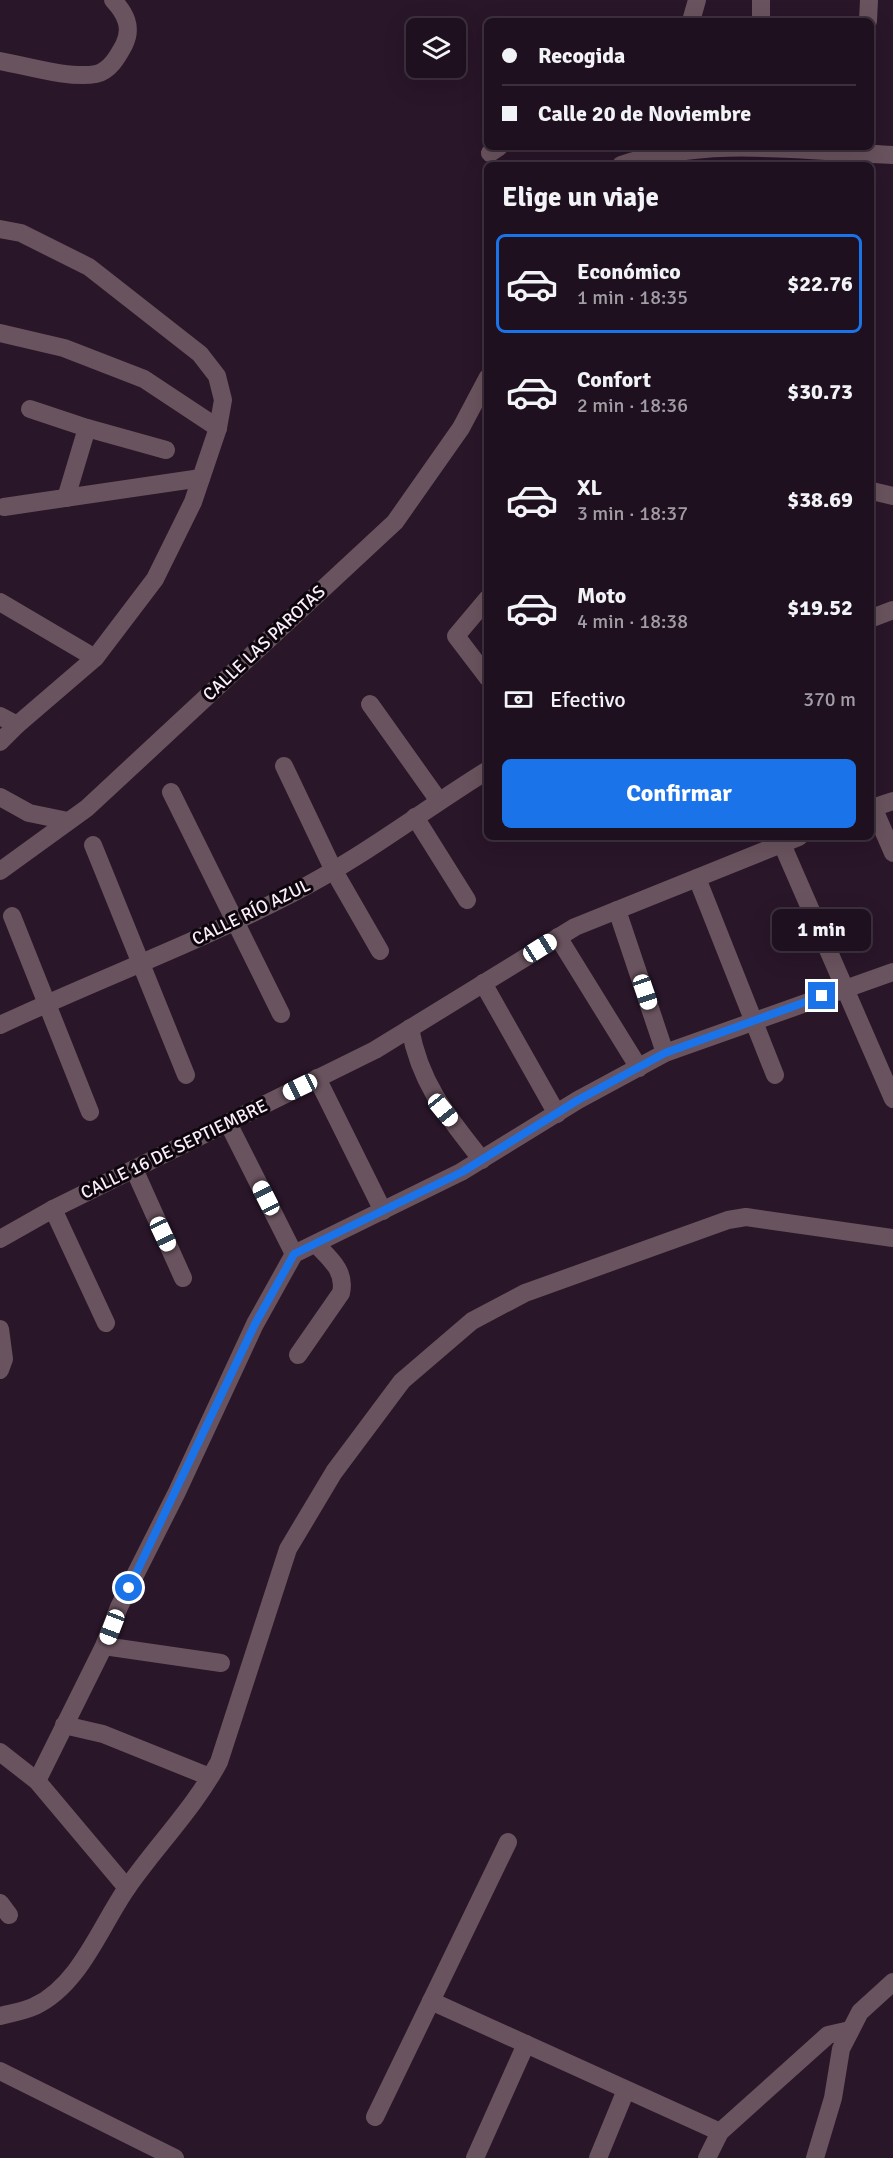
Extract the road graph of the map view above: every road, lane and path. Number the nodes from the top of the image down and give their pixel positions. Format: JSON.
{"nodes":[{"id":1,"x":112,"y":0,"type":"edge"},
{"id":2,"x":697,"y":0,"type":"edge"},
{"id":3,"x":761,"y":0,"type":"edge"},
{"id":4,"x":869,"y":0,"type":"edge"},
{"id":5,"x":692,"y":18,"type":"edge"},
{"id":6,"x":761,"y":18,"type":"edge"},
{"id":7,"x":868,"y":18,"type":"edge"},
{"id":8,"x":0,"y":61,"type":"edge"},
{"id":9,"x":691,"y":150,"type":"edge"},
{"id":10,"x":724,"y":150,"type":"edge"},
{"id":11,"x":759,"y":154,"type":"edge"},
{"id":12,"x":653,"y":155,"type":"edge"},
{"id":13,"x":893,"y":155,"type":"edge"},
{"id":14,"x":631,"y":162,"type":"edge"},
{"id":15,"x":0,"y":229,"type":"edge"},
{"id":16,"x":0,"y":333,"type":"edge"},
{"id":17,"x":484,"y":384,"type":"edge"},
{"id":18,"x":30,"y":409,"type":"dead end"},
{"id":19,"x":87,"y":428,"type":"junction"},
{"id":20,"x":218,"y":428,"type":"junction"},
{"id":21,"x":166,"y":450,"type":"dead end"},
{"id":22,"x":201,"y":478,"type":"junction"},
{"id":23,"x":874,"y":491,"type":"edge"},
{"id":24,"x":893,"y":496,"type":"edge"},
{"id":25,"x":66,"y":498,"type":"junction"},
{"id":26,"x":4,"y":507,"type":"dead end"},
{"id":27,"x":0,"y":602,"type":"edge"},
{"id":28,"x":484,"y":603,"type":"edge"},
{"id":29,"x":893,"y":609,"type":"edge"},
{"id":30,"x":874,"y":617,"type":"edge"},
{"id":31,"x":96,"y":658,"type":"junction"},
{"id":32,"x":484,"y":673,"type":"edge"},
{"id":33,"x":370,"y":704,"type":"dead end"},
{"id":34,"x":0,"y":716,"type":"edge"},
{"id":35,"x":17,"y":725,"type":"junction"},
{"id":36,"x":0,"y":742,"type":"edge"},
{"id":37,"x":284,"y":766,"type":"dead end"},
{"id":38,"x":484,"y":773,"type":"edge"},
{"id":39,"x":171,"y":792,"type":"dead end"},
{"id":40,"x":0,"y":797,"type":"edge"},
{"id":41,"x":439,"y":801,"type":"junction"},
{"id":42,"x":893,"y":801,"type":"edge"},
{"id":43,"x":874,"y":807,"type":"edge"},
{"id":44,"x":874,"y":812,"type":"edge"},
{"id":45,"x":415,"y":817,"type":"junction"},
{"id":46,"x":68,"y":821,"type":"junction"},
{"id":47,"x":792,"y":840,"type":"edge"},
{"id":48,"x":782,"y":844,"type":"junction"},
{"id":49,"x":93,"y":845,"type":"dead end"},
{"id":50,"x":893,"y":853,"type":"edge"},
{"id":51,"x":334,"y":871,"type":"junction"},
{"id":52,"x":0,"y":872,"type":"edge"},
{"id":53,"x":698,"y":878,"type":"junction"},
{"id":54,"x":467,"y":900,"type":"dead end"},
{"id":55,"x":617,"y":910,"type":"junction"},
{"id":56,"x":12,"y":916,"type":"dead end"},
{"id":57,"x":236,"y":922,"type":"junction"},
{"id":58,"x":558,"y":936,"type":"junction"},
{"id":59,"x":380,"y":951,"type":"dead end"},
{"id":60,"x":140,"y":963,"type":"junction"},
{"id":61,"x":893,"y":972,"type":"edge"},
{"id":62,"x":483,"y":983,"type":"junction"},
{"id":63,"x":845,"y":988,"type":"junction"},
{"id":64,"x":46,"y":1004,"type":"junction"},
{"id":65,"x":281,"y":1014,"type":"dead end"},
{"id":66,"x":754,"y":1019,"type":"junction"},
{"id":67,"x":0,"y":1025,"type":"edge"},
{"id":68,"x":410,"y":1028,"type":"junction"},
{"id":69,"x":665,"y":1053,"type":"junction"},
{"id":70,"x":639,"y":1068,"type":"junction"},
{"id":71,"x":186,"y":1075,"type":"dead end"},
{"id":72,"x":775,"y":1075,"type":"dead end"},
{"id":73,"x":317,"y":1078,"type":"junction"},
{"id":74,"x":893,"y":1099,"type":"edge"},
{"id":75,"x":90,"y":1112,"type":"dead end"},
{"id":76,"x":557,"y":1114,"type":"junction"},
{"id":77,"x":228,"y":1123,"type":"junction"},
{"id":78,"x":482,"y":1160,"type":"junction"},
{"id":79,"x":134,"y":1169,"type":"junction"},
{"id":80,"x":53,"y":1209,"type":"junction"},
{"id":81,"x":383,"y":1211,"type":"junction"},
{"id":82,"x":0,"y":1239,"type":"edge"},
{"id":83,"x":893,"y":1239,"type":"edge"},
{"id":84,"x":316,"y":1244,"type":"junction"},
{"id":85,"x":294,"y":1254,"type":"junction"},
{"id":86,"x":183,"y":1278,"type":"dead end"},
{"id":87,"x":106,"y":1323,"type":"dead end"},
{"id":88,"x":0,"y":1329,"type":"edge"},
{"id":89,"x":298,"y":1355,"type":"dead end"},
{"id":90,"x":2,"y":1364,"type":"edge"},
{"id":91,"x":104,"y":1646,"type":"junction"},
{"id":92,"x":221,"y":1663,"type":"dead end"},
{"id":93,"x":64,"y":1725,"type":"junction"},
{"id":94,"x":2,"y":1757,"type":"edge"},
{"id":95,"x":210,"y":1777,"type":"junction"},
{"id":96,"x":37,"y":1781,"type":"junction"},
{"id":97,"x":508,"y":1842,"type":"dead end"},
{"id":98,"x":127,"y":1888,"type":"junction"},
{"id":99,"x":893,"y":1982,"type":"edge"},
{"id":100,"x":431,"y":2001,"type":"junction"},
{"id":101,"x":0,"y":2016,"type":"edge"},
{"id":102,"x":850,"y":2030,"type":"junction"},
{"id":103,"x":526,"y":2044,"type":"junction"},
{"id":104,"x":0,"y":2071,"type":"edge"},
{"id":105,"x":626,"y":2090,"type":"junction"},
{"id":106,"x":375,"y":2117,"type":"dead end"},
{"id":107,"x":720,"y":2133,"type":"junction"},
{"id":108,"x":175,"y":2158,"type":"edge"},
{"id":109,"x":475,"y":2158,"type":"edge"},
{"id":110,"x":598,"y":2158,"type":"edge"},
{"id":111,"x":706,"y":2158,"type":"edge"},
{"id":112,"x":815,"y":2158,"type":"edge"}],
"edges":[{"from":1,"to":8,"type":"street"},
{"from":2,"to":5,"type":"street"},
{"from":3,"to":6,"type":"street"},
{"from":4,"to":7,"type":"street"},
{"from":9,"to":12,"type":"street"},
{"from":10,"to":11,"type":"street"},
{"from":11,"to":13,"type":"street"},
{"from":12,"to":14,"type":"street"},
{"from":15,"to":20,"type":"street"},
{"from":16,"to":20,"type":"street"},
{"from":17,"to":46,"type":"street","name":"CALLE LAS PAROTAS"},
{"from":18,"to":19,"type":"street"},
{"from":19,"to":21,"type":"street"},
{"from":19,"to":25,"type":"street"},
{"from":20,"to":22,"type":"street"},
{"from":22,"to":25,"type":"street"},
{"from":22,"to":31,"type":"street"},
{"from":23,"to":24,"type":"street"},
{"from":25,"to":26,"type":"street"},
{"from":27,"to":31,"type":"street"},
{"from":28,"to":32,"type":"street"},
{"from":29,"to":30,"type":"street"},
{"from":31,"to":35,"type":"street"},
{"from":33,"to":41,"type":"street"},
{"from":34,"to":35,"type":"street"},
{"from":35,"to":36,"type":"street"},
{"from":37,"to":51,"type":"street"},
{"from":38,"to":41,"type":"street","name":"CALLE RÍO AZUL"},
{"from":39,"to":57,"type":"street"},
{"from":40,"to":46,"type":"street"},
{"from":41,"to":45,"type":"street","name":"CALLE RÍO AZUL"},
{"from":42,"to":43,"type":"street"},
{"from":44,"to":50,"type":"street"},
{"from":45,"to":51,"type":"street","name":"CALLE RÍO AZUL"},
{"from":45,"to":54,"type":"street"},
{"from":46,"to":52,"type":"street","name":"CALLE LAS PAROTAS"},
{"from":47,"to":48,"type":"street","name":"CALLE 16 DE SEPTIEMBRE"},
{"from":48,"to":53,"type":"street","name":"CALLE 16 DE SEPTIEMBRE"},
{"from":48,"to":63,"type":"street"},
{"from":49,"to":60,"type":"street"},
{"from":51,"to":57,"type":"street","name":"CALLE RÍO AZUL"},
{"from":51,"to":59,"type":"street"},
{"from":53,"to":55,"type":"street","name":"CALLE 16 DE SEPTIEMBRE"},
{"from":53,"to":66,"type":"street"},
{"from":55,"to":58,"type":"street","name":"CALLE 16 DE SEPTIEMBRE"},
{"from":55,"to":69,"type":"street"},
{"from":56,"to":64,"type":"street"},
{"from":57,"to":60,"type":"street","name":"CALLE RÍO AZUL"},
{"from":57,"to":65,"type":"street"},
{"from":58,"to":62,"type":"street","name":"CALLE 16 DE SEPTIEMBRE"},
{"from":58,"to":70,"type":"street"},
{"from":60,"to":64,"type":"street","name":"CALLE RÍO AZUL"},
{"from":60,"to":71,"type":"street"},
{"from":61,"to":63,"type":"street"},
{"from":62,"to":68,"type":"street","name":"CALLE 16 DE SEPTIEMBRE"},
{"from":62,"to":76,"type":"street"},
{"from":63,"to":66,"type":"street"},
{"from":63,"to":74,"type":"street"},
{"from":64,"to":67,"type":"street","name":"CALLE RÍO AZUL"},
{"from":64,"to":75,"type":"street"},
{"from":66,"to":69,"type":"street"},
{"from":66,"to":72,"type":"street"},
{"from":68,"to":73,"type":"street","name":"CALLE 16 DE SEPTIEMBRE"},
{"from":68,"to":78,"type":"street"},
{"from":69,"to":70,"type":"street"},
{"from":70,"to":76,"type":"street"},
{"from":73,"to":77,"type":"street","name":"CALLE 16 DE SEPTIEMBRE"},
{"from":73,"to":81,"type":"street"},
{"from":76,"to":78,"type":"street"},
{"from":77,"to":79,"type":"street","name":"CALLE 16 DE SEPTIEMBRE"},
{"from":77,"to":85,"type":"street"},
{"from":78,"to":81,"type":"street"},
{"from":79,"to":80,"type":"street","name":"CALLE 16 DE SEPTIEMBRE"},
{"from":79,"to":86,"type":"street"},
{"from":80,"to":82,"type":"street","name":"CALLE 16 DE SEPTIEMBRE"},
{"from":80,"to":87,"type":"street"},
{"from":81,"to":84,"type":"street"},
{"from":83,"to":95,"type":"street"},
{"from":84,"to":85,"type":"street"},
{"from":84,"to":89,"type":"street"},
{"from":85,"to":91,"type":"street"},
{"from":88,"to":90,"type":"street"},
{"from":91,"to":92,"type":"street"},
{"from":91,"to":93,"type":"street"},
{"from":93,"to":95,"type":"street"},
{"from":93,"to":96,"type":"street"},
{"from":94,"to":96,"type":"street"},
{"from":95,"to":98,"type":"street"},
{"from":96,"to":98,"type":"street"},
{"from":97,"to":100,"type":"street"},
{"from":98,"to":101,"type":"street"},
{"from":99,"to":102,"type":"street"},
{"from":100,"to":103,"type":"street"},
{"from":100,"to":106,"type":"street"},
{"from":102,"to":107,"type":"street"},
{"from":102,"to":112,"type":"street"},
{"from":103,"to":105,"type":"street"},
{"from":103,"to":109,"type":"street"},
{"from":104,"to":108,"type":"street"},
{"from":105,"to":107,"type":"street"},
{"from":105,"to":110,"type":"street"},
{"from":107,"to":111,"type":"street"}]}
